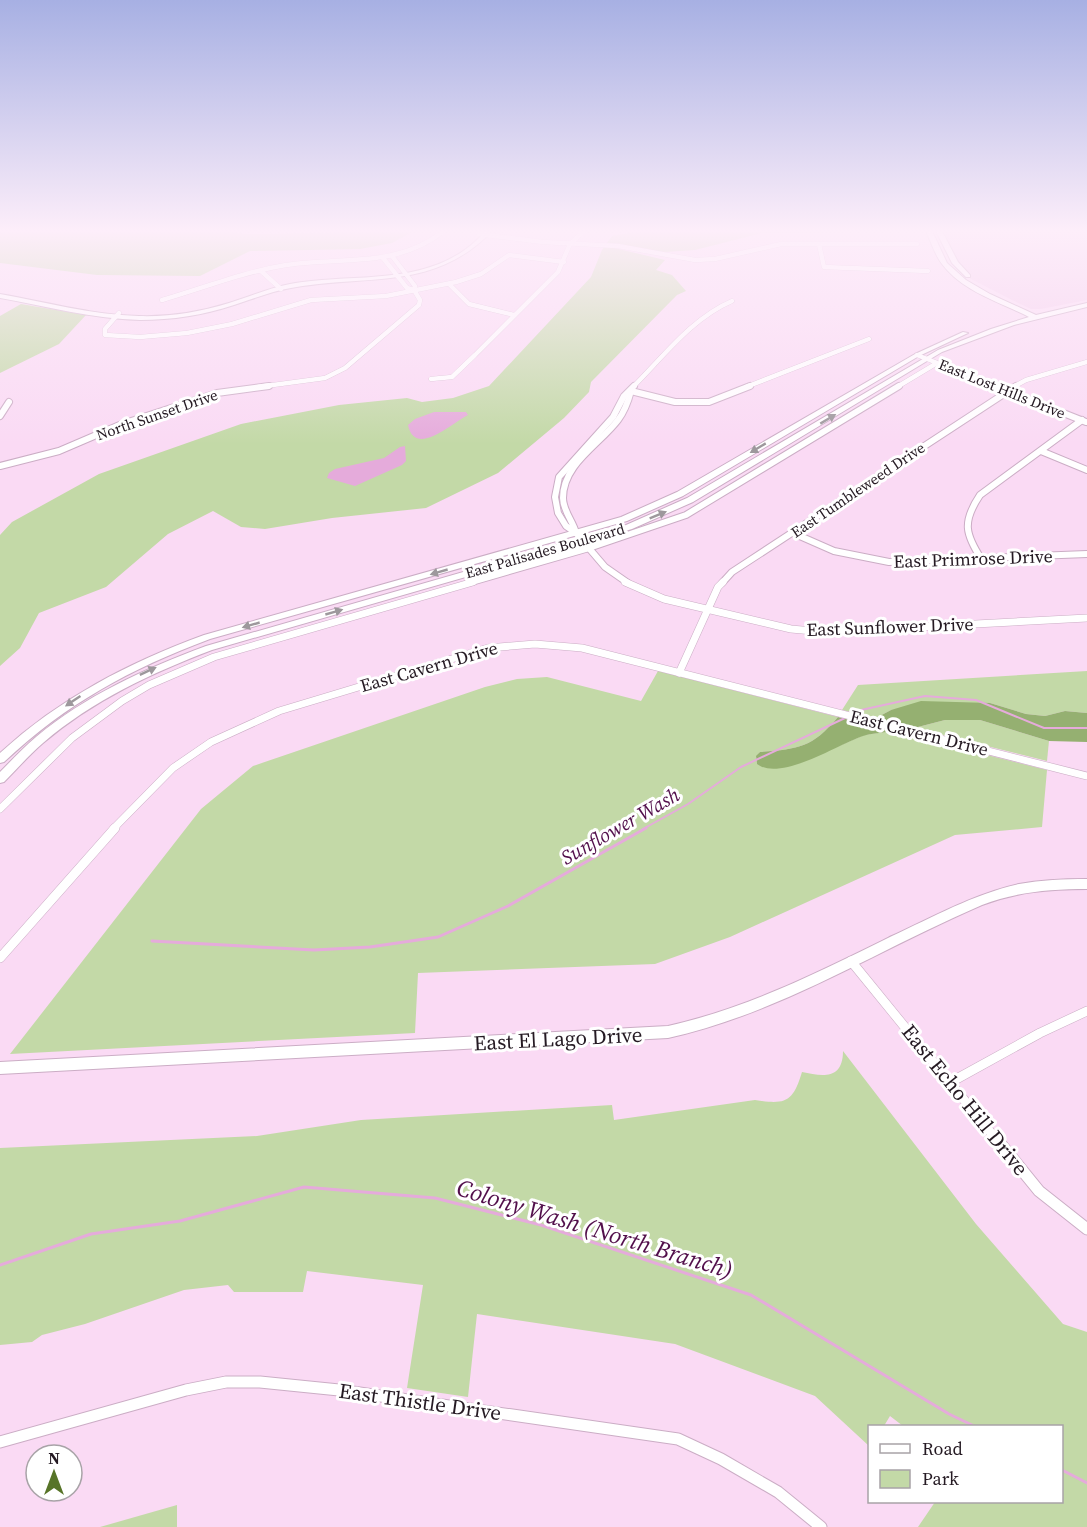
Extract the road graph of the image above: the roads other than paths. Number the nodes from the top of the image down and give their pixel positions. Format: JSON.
{"nodes":[{"id":1,"x":46,"y":302,"type":"edge"},
{"id":2,"x":235,"y":302,"type":"edge"},
{"id":3,"x":304,"y":302,"type":"edge"},
{"id":4,"x":419,"y":302,"type":"edge"},
{"id":5,"x":467,"y":302,"type":"edge"},
{"id":6,"x":527,"y":302,"type":"edge"},
{"id":7,"x":729,"y":302,"type":"edge"},
{"id":8,"x":1007,"y":302,"type":"edge"},
{"id":9,"x":1013,"y":302,"type":"edge"},
{"id":10,"x":1078,"y":302,"type":"edge"},
{"id":11,"x":1087,"y":305,"type":"edge"},
{"id":12,"x":1034,"y":314,"type":"junction"},
{"id":13,"x":118,"y":315,"type":"junction"},
{"id":14,"x":514,"y":315,"type":"junction"},
{"id":15,"x":869,"y":339,"type":"dead end"},
{"id":16,"x":917,"y":355,"type":"junction"},
{"id":17,"x":928,"y":359,"type":"junction"},
{"id":18,"x":1087,"y":362,"type":"edge"},
{"id":19,"x":937,"y":363,"type":"junction"},
{"id":20,"x":431,"y":380,"type":"dead end"},
{"id":21,"x":631,"y":391,"type":"junction"},
{"id":22,"x":1006,"y":391,"type":"junction"},
{"id":23,"x":9,"y":402,"type":"dead end"},
{"id":24,"x":0,"y":416,"type":"edge"},
{"id":25,"x":1085,"y":421,"type":"edge"},
{"id":26,"x":602,"y":434,"type":"junction"},
{"id":27,"x":1041,"y":451,"type":"junction"},
{"id":28,"x":0,"y":466,"type":"edge"},
{"id":29,"x":1087,"y":470,"type":"edge"},
{"id":30,"x":563,"y":471,"type":"junction"},
{"id":31,"x":571,"y":472,"type":"junction"},
{"id":32,"x":793,"y":533,"type":"junction"},
{"id":33,"x":583,"y":541,"type":"junction"},
{"id":34,"x":1087,"y":554,"type":"edge"},
{"id":35,"x":982,"y":560,"type":"junction"},
{"id":36,"x":707,"y":608,"type":"junction"},
{"id":37,"x":1087,"y":618,"type":"edge"},
{"id":38,"x":679,"y":673,"type":"junction"},
{"id":39,"x":0,"y":759,"type":"edge"},
{"id":40,"x":1087,"y":776,"type":"edge"},
{"id":41,"x":0,"y":779,"type":"edge"},
{"id":42,"x":0,"y":809,"type":"edge"},
{"id":43,"x":1087,"y":884,"type":"edge"},
{"id":44,"x":0,"y":958,"type":"edge"},
{"id":45,"x":851,"y":961,"type":"junction"},
{"id":46,"x":1087,"y":1011,"type":"edge"},
{"id":47,"x":0,"y":1068,"type":"edge"},
{"id":48,"x":951,"y":1082,"type":"junction"},
{"id":49,"x":1087,"y":1229,"type":"edge"},
{"id":50,"x":0,"y":1442,"type":"edge"},
{"id":51,"x":821,"y":1527,"type":"edge"}],
"edges":[{"from":1,"to":13,"type":"street"},
{"from":2,"to":13,"type":"street"},
{"from":3,"to":13,"type":"street"},
{"from":4,"to":28,"type":"street","name":"North Sunset Drive"},
{"from":5,"to":14,"type":"street"},
{"from":6,"to":14,"type":"street"},
{"from":7,"to":21,"type":"street"},
{"from":8,"to":12,"type":"street"},
{"from":9,"to":12,"type":"street"},
{"from":10,"to":12,"type":"street","name":"East Palisades Boulevard"},
{"from":11,"to":12,"type":"street","name":"East Palisades Boulevard"},
{"from":12,"to":16,"type":"street","name":"East Palisades Boulevard"},
{"from":12,"to":17,"type":"street","name":"East Palisades Boulevard"},
{"from":14,"to":20,"type":"street"},
{"from":15,"to":21,"type":"street"},
{"from":16,"to":17,"type":"street","name":"East Lost Hills Drive"},
{"from":16,"to":33,"type":"street","name":"East Palisades Boulevard","one_way":true},
{"from":17,"to":19,"type":"street","name":"East Lost Hills Drive"},
{"from":33,"to":17,"type":"street","name":"East Palisades Boulevard","one_way":true},
{"from":18,"to":22,"type":"street","name":"East Tumbleweed Drive"},
{"from":19,"to":22,"type":"street","name":"East Lost Hills Drive"},
{"from":19,"to":33,"type":"street"},
{"from":21,"to":26,"type":"street"},
{"from":22,"to":25,"type":"street","name":"East Lost Hills Drive"},
{"from":22,"to":32,"type":"street","name":"East Tumbleweed Drive"},
{"from":23,"to":24,"type":"street"},
{"from":25,"to":27,"type":"street"},
{"from":26,"to":30,"type":"street"},
{"from":26,"to":31,"type":"street"},
{"from":27,"to":29,"type":"street"},
{"from":27,"to":35,"type":"street"},
{"from":30,"to":31,"type":"street"},
{"from":30,"to":33,"type":"street","name":"East Sunflower Drive"},
{"from":31,"to":33,"type":"street"},
{"from":32,"to":35,"type":"street","name":"East Primrose Drive"},
{"from":32,"to":36,"type":"street","name":"East Tumbleweed Drive"},
{"from":33,"to":36,"type":"street","name":"East Sunflower Drive"},
{"from":33,"to":39,"type":"street","name":"East Palisades Boulevard","one_way":true},
{"from":41,"to":33,"type":"street","name":"East Palisades Boulevard","one_way":true},
{"from":33,"to":42,"type":"street"},
{"from":34,"to":35,"type":"street","name":"East Primrose Drive"},
{"from":36,"to":37,"type":"street","name":"East Sunflower Drive"},
{"from":36,"to":38,"type":"street","name":"East Tumbleweed Drive"},
{"from":38,"to":40,"type":"street","name":"East Cavern Drive"},
{"from":38,"to":44,"type":"street","name":"East Cavern Drive"},
{"from":43,"to":45,"type":"street","name":"East El Lago Drive"},
{"from":45,"to":47,"type":"street","name":"East El Lago Drive"},
{"from":45,"to":48,"type":"street","name":"East Echo Hill Drive"},
{"from":46,"to":48,"type":"street"},
{"from":48,"to":49,"type":"street","name":"East Echo Hill Drive"},
{"from":50,"to":51,"type":"street","name":"East Thistle Drive"}]}
